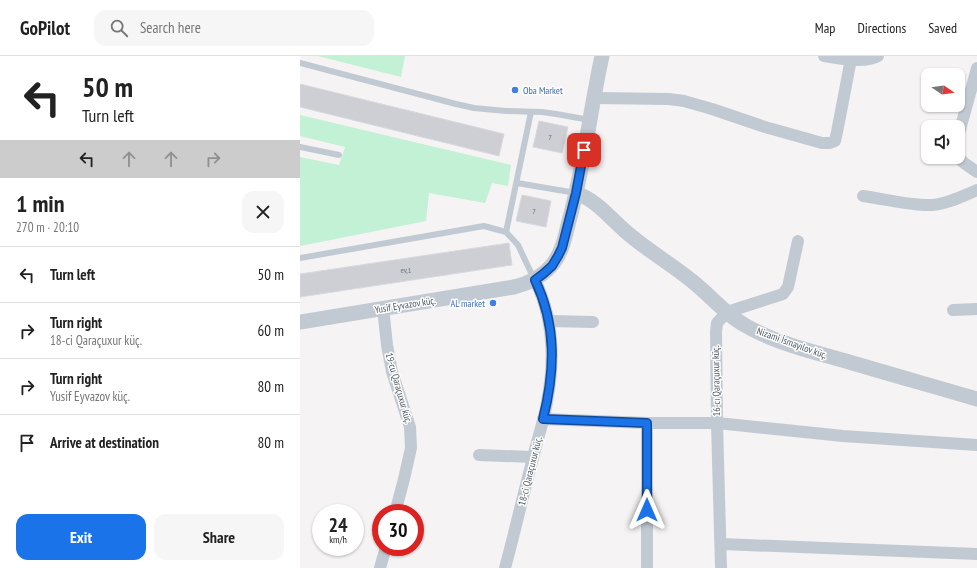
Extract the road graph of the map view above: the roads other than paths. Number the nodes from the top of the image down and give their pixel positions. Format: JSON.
{"nodes":[{"id":1,"x":602,"y":56,"type":"edge"},
{"id":2,"x":824,"y":56,"type":"edge"},
{"id":3,"x":878,"y":56,"type":"edge"},
{"id":4,"x":851,"y":59,"type":"junction"},
{"id":5,"x":300,"y":63,"type":"edge"},
{"id":6,"x":977,"y":68,"type":"edge"},
{"id":7,"x":594,"y":98,"type":"junction"},
{"id":8,"x":532,"y":112,"type":"junction"},
{"id":9,"x":590,"y":120,"type":"junction"},
{"id":10,"x":963,"y":120,"type":"edge"},
{"id":11,"x":300,"y":147,"type":"edge"},
{"id":12,"x":340,"y":156,"type":"dead end"},
{"id":13,"x":965,"y":164,"type":"edge"},
{"id":14,"x":977,"y":172,"type":"edge"},
{"id":15,"x":517,"y":183,"type":"junction"},
{"id":16,"x":977,"y":190,"type":"edge"},
{"id":17,"x":576,"y":193,"type":"junction"},
{"id":18,"x":863,"y":196,"type":"dead end"},
{"id":19,"x":506,"y":232,"type":"junction"},
{"id":20,"x":798,"y":241,"type":"dead end"},
{"id":21,"x":300,"y":258,"type":"edge"},
{"id":22,"x":535,"y":280,"type":"junction"},
{"id":23,"x":383,"y":308,"type":"junction"},
{"id":24,"x":977,"y":309,"type":"edge"},
{"id":25,"x":953,"y":310,"type":"dead end"},
{"id":26,"x":727,"y":312,"type":"junction"},
{"id":27,"x":549,"y":321,"type":"junction"},
{"id":28,"x":300,"y":322,"type":"edge"},
{"id":29,"x":593,"y":322,"type":"dead end"},
{"id":30,"x":977,"y":399,"type":"edge"},
{"id":31,"x":543,"y":419,"type":"junction"},
{"id":32,"x":647,"y":423,"type":"junction"},
{"id":33,"x":717,"y":423,"type":"junction"},
{"id":34,"x":977,"y":445,"type":"edge"},
{"id":35,"x":479,"y":455,"type":"dead end"},
{"id":36,"x":533,"y":457,"type":"junction"},
{"id":37,"x":397,"y":504,"type":"edge"},
{"id":38,"x":721,"y":544,"type":"junction"},
{"id":39,"x":977,"y":554,"type":"edge"},
{"id":40,"x":383,"y":556,"type":"edge"},
{"id":41,"x":380,"y":568,"type":"edge"},
{"id":42,"x":505,"y":568,"type":"edge"},
{"id":43,"x":647,"y":568,"type":"edge"},
{"id":44,"x":721,"y":568,"type":"edge"}],
"edges":[{"from":1,"to":7,"type":"street","name":"Yusif Eyvazov küç."},
{"from":2,"to":4,"type":"street"},
{"from":3,"to":4,"type":"street"},
{"from":4,"to":7,"type":"street"},
{"from":5,"to":8,"type":"lane"},
{"from":6,"to":10,"type":"street"},
{"from":7,"to":9,"type":"street","name":"Yusif Eyvazov küç."},
{"from":8,"to":9,"type":"lane"},
{"from":8,"to":15,"type":"lane"},
{"from":9,"to":17,"type":"street","name":"Yusif Eyvazov küç."},
{"from":11,"to":12,"type":"lane"},
{"from":13,"to":14,"type":"street"},
{"from":15,"to":17,"type":"lane"},
{"from":15,"to":19,"type":"lane"},
{"from":16,"to":18,"type":"street"},
{"from":17,"to":22,"type":"street","name":"Yusif Eyvazov küç."},
{"from":17,"to":26,"type":"street","name":"Nizami İsmayılov küç."},
{"from":19,"to":21,"type":"lane"},
{"from":19,"to":22,"type":"lane"},
{"from":20,"to":26,"type":"street"},
{"from":22,"to":23,"type":"street","name":"Yusif Eyvazov küç."},
{"from":22,"to":27,"type":"street","name":"18-ci Qaraçuxur küç."},
{"from":23,"to":28,"type":"street","name":"Yusif Eyvazov küç."},
{"from":23,"to":37,"type":"street","name":"19-cu Qaraçuxur küç."},
{"from":24,"to":25,"type":"street"},
{"from":26,"to":30,"type":"street","name":"Nizami İsmayılov küç."},
{"from":26,"to":33,"type":"street","name":"16-cı Qaraçuxur küç."},
{"from":27,"to":29,"type":"street"},
{"from":27,"to":31,"type":"street","name":"18-ci Qaraçuxur küç."},
{"from":31,"to":32,"type":"street"},
{"from":31,"to":36,"type":"street","name":"18-ci Qaraçuxur küç."},
{"from":32,"to":33,"type":"street"},
{"from":32,"to":43,"type":"street"},
{"from":33,"to":34,"type":"street"},
{"from":33,"to":38,"type":"street","name":"16-cı Qaraçuxur küç."},
{"from":35,"to":36,"type":"street"},
{"from":36,"to":42,"type":"street","name":"18-ci Qaraçuxur küç."},
{"from":38,"to":39,"type":"street"},
{"from":38,"to":44,"type":"street","name":"16-cı Qaraçuxur küç."},
{"from":40,"to":41,"type":"street"}]}
